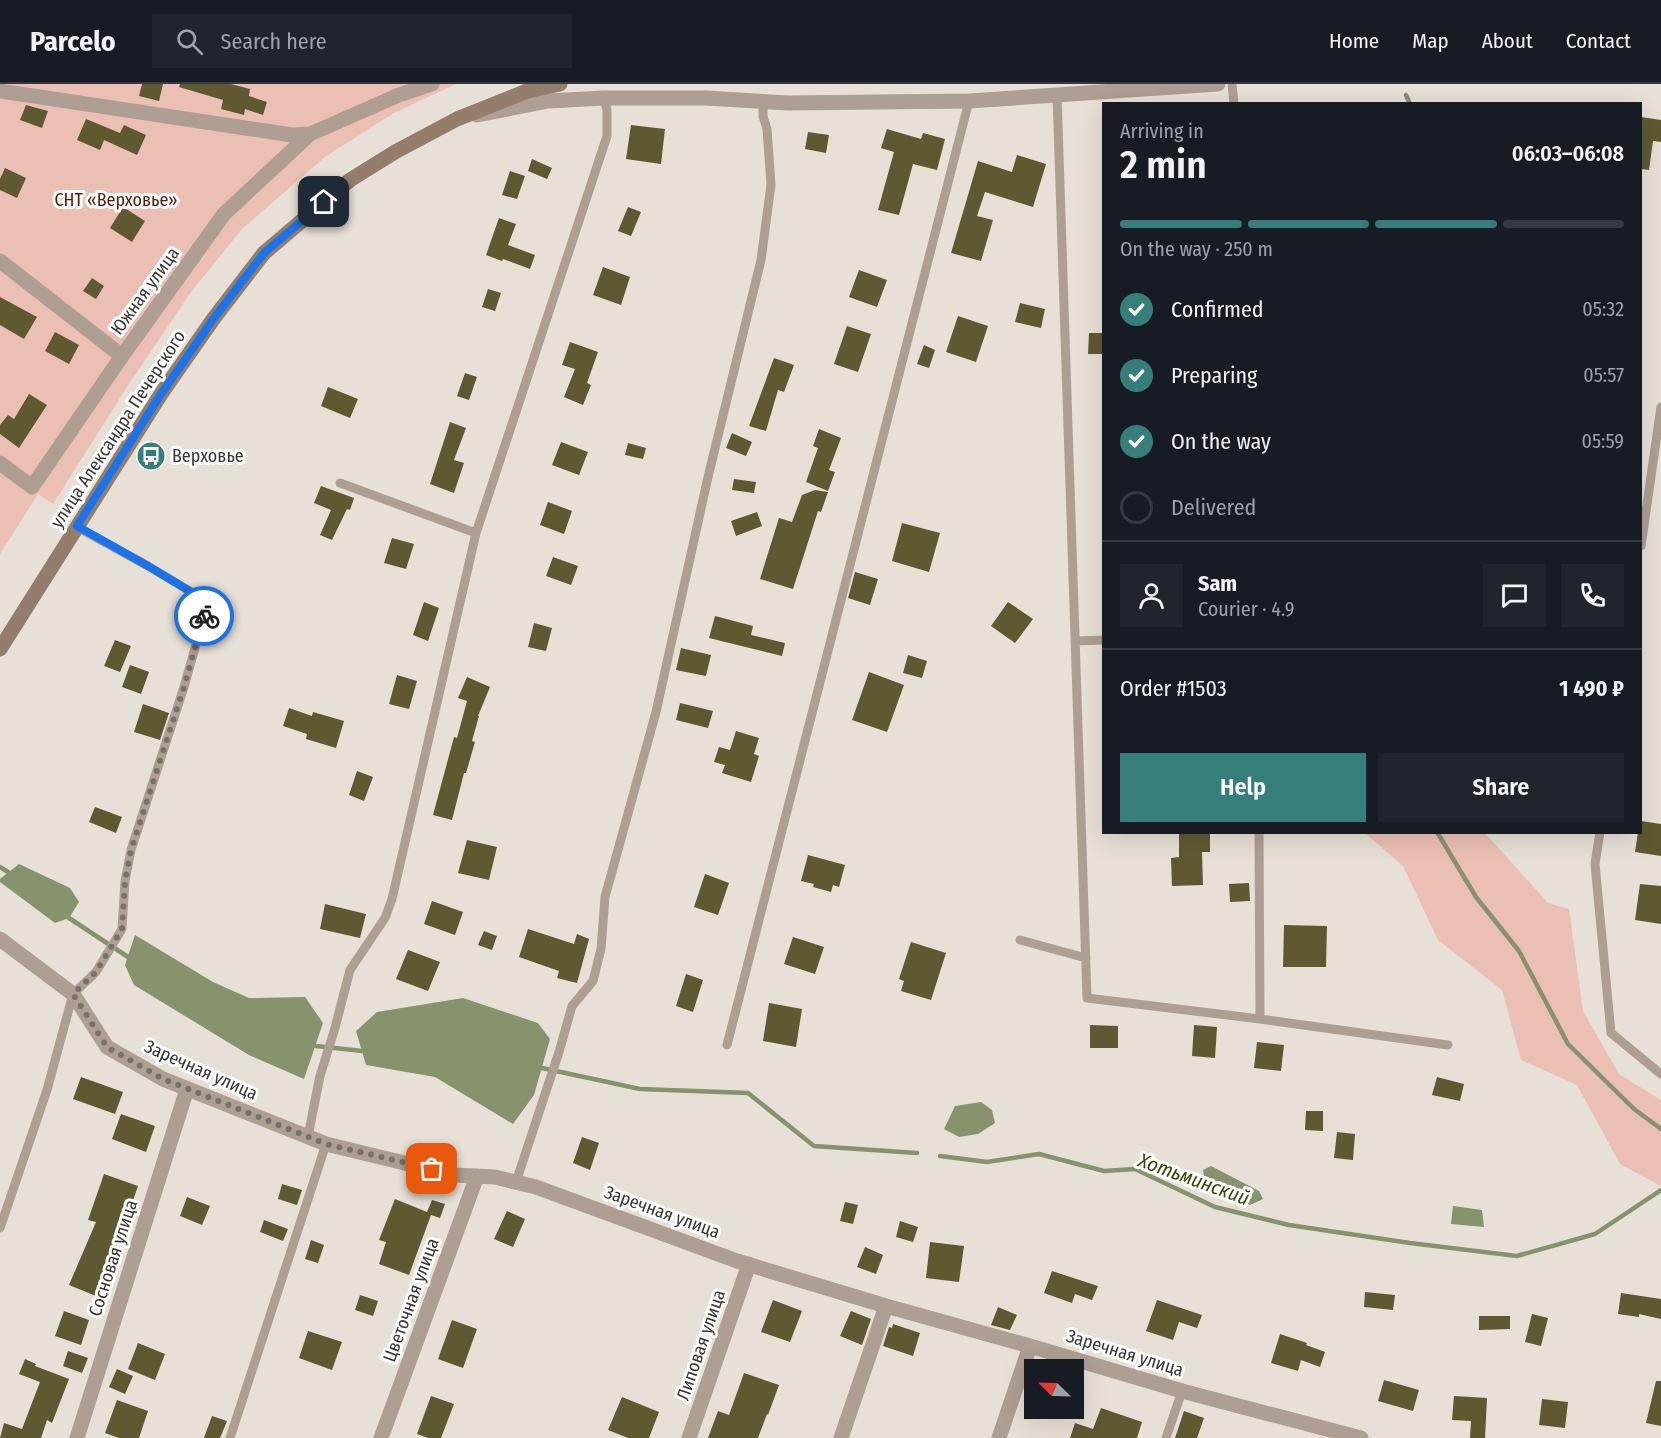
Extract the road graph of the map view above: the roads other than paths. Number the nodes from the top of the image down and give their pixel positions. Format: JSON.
{"nodes":[{"id":1,"x":432,"y":84,"type":"edge"},
{"id":2,"x":560,"y":84,"type":"edge"},
{"id":3,"x":1218,"y":84,"type":"edge"},
{"id":4,"x":1232,"y":84,"type":"edge"},
{"id":5,"x":0,"y":91,"type":"edge"},
{"id":6,"x":1057,"y":95,"type":"junction"},
{"id":7,"x":603,"y":98,"type":"junction"},
{"id":8,"x":969,"y":100,"type":"junction"},
{"id":9,"x":763,"y":101,"type":"junction"},
{"id":10,"x":1234,"y":102,"type":"edge"},
{"id":11,"x":457,"y":119,"type":"junction"},
{"id":12,"x":310,"y":134,"type":"junction"},
{"id":13,"x":0,"y":261,"type":"edge"},
{"id":14,"x":122,"y":356,"type":"junction"},
{"id":15,"x":1661,"y":407,"type":"edge"},
{"id":16,"x":0,"y":463,"type":"edge"},
{"id":17,"x":340,"y":483,"type":"dead end"},
{"id":18,"x":77,"y":526,"type":"junction"},
{"id":19,"x":476,"y":533,"type":"junction"},
{"id":20,"x":1642,"y":539,"type":"edge"},
{"id":21,"x":1102,"y":640,"type":"edge"},
{"id":22,"x":1075,"y":641,"type":"junction"},
{"id":23,"x":0,"y":649,"type":"edge"},
{"id":24,"x":1259,"y":834,"type":"edge"},
{"id":25,"x":1600,"y":834,"type":"edge"},
{"id":26,"x":0,"y":939,"type":"edge"},
{"id":27,"x":1020,"y":940,"type":"dead end"},
{"id":28,"x":1086,"y":958,"type":"junction"},
{"id":29,"x":73,"y":994,"type":"junction"},
{"id":30,"x":1260,"y":1019,"type":"junction"},
{"id":31,"x":727,"y":1045,"type":"dead end"},
{"id":32,"x":1448,"y":1045,"type":"dead end"},
{"id":33,"x":1661,"y":1074,"type":"edge"},
{"id":34,"x":187,"y":1089,"type":"junction"},
{"id":35,"x":308,"y":1136,"type":"junction"},
{"id":36,"x":326,"y":1144,"type":"junction"},
{"id":37,"x":477,"y":1176,"type":"junction"},
{"id":38,"x":516,"y":1182,"type":"junction"},
{"id":39,"x":0,"y":1228,"type":"edge"},
{"id":40,"x":749,"y":1264,"type":"junction"},
{"id":41,"x":886,"y":1306,"type":"junction"},
{"id":42,"x":1030,"y":1346,"type":"junction"},
{"id":43,"x":1182,"y":1391,"type":"junction"},
{"id":44,"x":1323,"y":1434,"type":"edge"},
{"id":45,"x":77,"y":1438,"type":"edge"},
{"id":46,"x":230,"y":1438,"type":"edge"},
{"id":47,"x":381,"y":1438,"type":"edge"},
{"id":48,"x":689,"y":1438,"type":"edge"},
{"id":49,"x":841,"y":1438,"type":"edge"},
{"id":50,"x":999,"y":1438,"type":"edge"},
{"id":51,"x":1166,"y":1438,"type":"edge"},
{"id":52,"x":1361,"y":1438,"type":"edge"}],
"edges":[{"from":1,"to":12,"type":"street","name":"Южная улица"},
{"from":2,"to":11,"type":"main road","name":"улица Александра Печерского"},
{"from":3,"to":6,"type":"street"},
{"from":4,"to":10,"type":"lane"},
{"from":5,"to":12,"type":"street","name":"Южная улица"},
{"from":6,"to":8,"type":"street"},
{"from":6,"to":22,"type":"lane"},
{"from":7,"to":9,"type":"street"},
{"from":7,"to":11,"type":"street"},
{"from":7,"to":19,"type":"lane"},
{"from":8,"to":9,"type":"street"},
{"from":8,"to":31,"type":"lane"},
{"from":9,"to":38,"type":"lane"},
{"from":11,"to":18,"type":"main road","name":"улица Александра Печерского"},
{"from":12,"to":14,"type":"street","name":"Южная улица"},
{"from":13,"to":14,"type":"street"},
{"from":14,"to":16,"type":"street","name":"Южная улица"},
{"from":15,"to":20,"type":"lane"},
{"from":17,"to":19,"type":"lane"},
{"from":18,"to":23,"type":"main road","name":"улица Александра Печерского"},
{"from":18,"to":29,"type":"lane"},
{"from":19,"to":35,"type":"lane"},
{"from":21,"to":22,"type":"lane"},
{"from":22,"to":28,"type":"lane"},
{"from":24,"to":30,"type":"lane"},
{"from":25,"to":33,"type":"lane"},
{"from":26,"to":29,"type":"street","name":"Заречная улица"},
{"from":27,"to":28,"type":"lane"},
{"from":28,"to":30,"type":"lane"},
{"from":29,"to":34,"type":"street","name":"Заречная улица"},
{"from":29,"to":39,"type":"lane"},
{"from":30,"to":32,"type":"lane"},
{"from":34,"to":35,"type":"street","name":"Заречная улица"},
{"from":34,"to":45,"type":"street","name":"Сосновая улица"},
{"from":35,"to":36,"type":"street","name":"Заречная улица"},
{"from":36,"to":37,"type":"street","name":"Заречная улица"},
{"from":36,"to":46,"type":"lane"},
{"from":37,"to":38,"type":"street","name":"Заречная улица"},
{"from":37,"to":47,"type":"street","name":"Цветочная улица"},
{"from":38,"to":40,"type":"street","name":"Заречная улица"},
{"from":40,"to":41,"type":"street","name":"Заречная улица"},
{"from":40,"to":48,"type":"street","name":"Липовая улица"},
{"from":41,"to":42,"type":"street","name":"Заречная улица"},
{"from":41,"to":49,"type":"street"},
{"from":42,"to":43,"type":"street","name":"Заречная улица"},
{"from":42,"to":50,"type":"street"},
{"from":43,"to":44,"type":"street","name":"Заречная улица"},
{"from":43,"to":51,"type":"lane"},
{"from":44,"to":52,"type":"street","name":"Заречная улица"}]}
